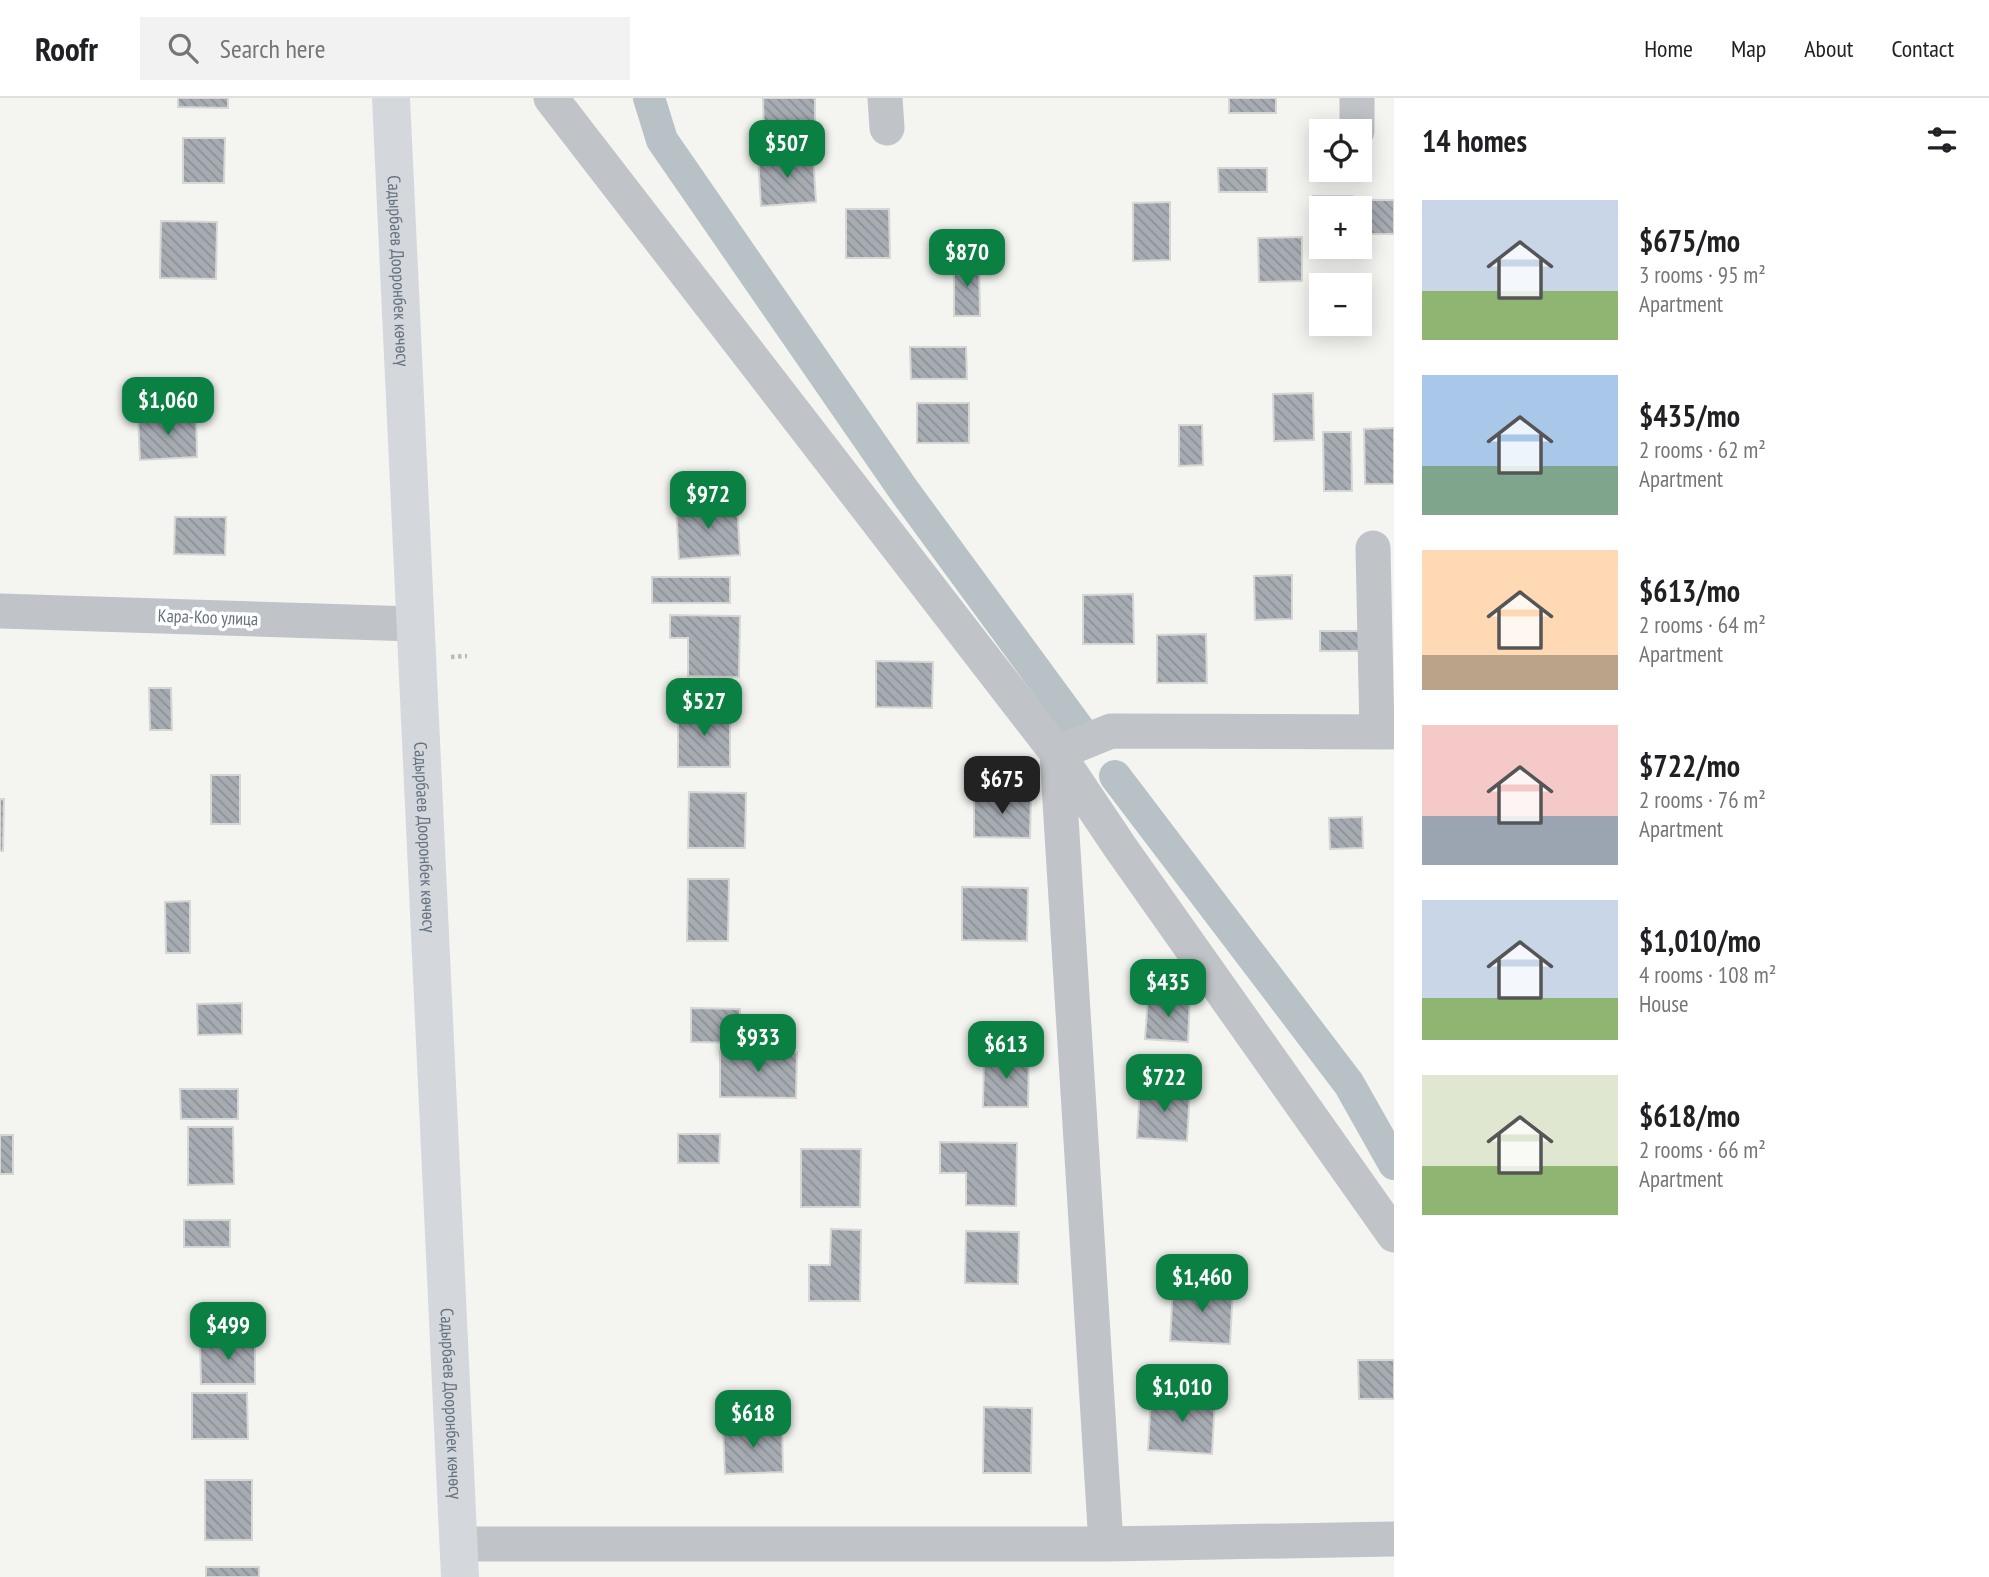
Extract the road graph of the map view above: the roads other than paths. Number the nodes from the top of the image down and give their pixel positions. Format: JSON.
{"nodes":[{"id":1,"x":391,"y":98,"type":"edge"},
{"id":2,"x":551,"y":98,"type":"edge"},
{"id":3,"x":1357,"y":98,"type":"edge"},
{"id":4,"x":1357,"y":119,"type":"edge"},
{"id":5,"x":1373,"y":548,"type":"dead end"},
{"id":6,"x":0,"y":611,"type":"edge"},
{"id":7,"x":415,"y":624,"type":"junction"},
{"id":8,"x":1386,"y":732,"type":"edge"},
{"id":9,"x":1056,"y":753,"type":"junction"},
{"id":10,"x":1394,"y":1235,"type":"edge"},
{"id":11,"x":1394,"y":1539,"type":"edge"},
{"id":12,"x":1106,"y":1544,"type":"junction"},
{"id":13,"x":460,"y":1560,"type":"edge"}],
"edges":[{"from":1,"to":7,"type":"main road","name":"Садырбаев Дооронбек көчөсү"},
{"from":2,"to":9,"type":"street"},
{"from":3,"to":4,"type":"street"},
{"from":5,"to":8,"type":"street"},
{"from":6,"to":7,"type":"street","name":"Кара-Коо улица"},
{"from":7,"to":13,"type":"main road","name":"Садырбаев Дооронбек көчөсү"},
{"from":8,"to":9,"type":"street"},
{"from":9,"to":10,"type":"street"},
{"from":9,"to":12,"type":"street"},
{"from":11,"to":12,"type":"street"},
{"from":12,"to":13,"type":"street"}]}
